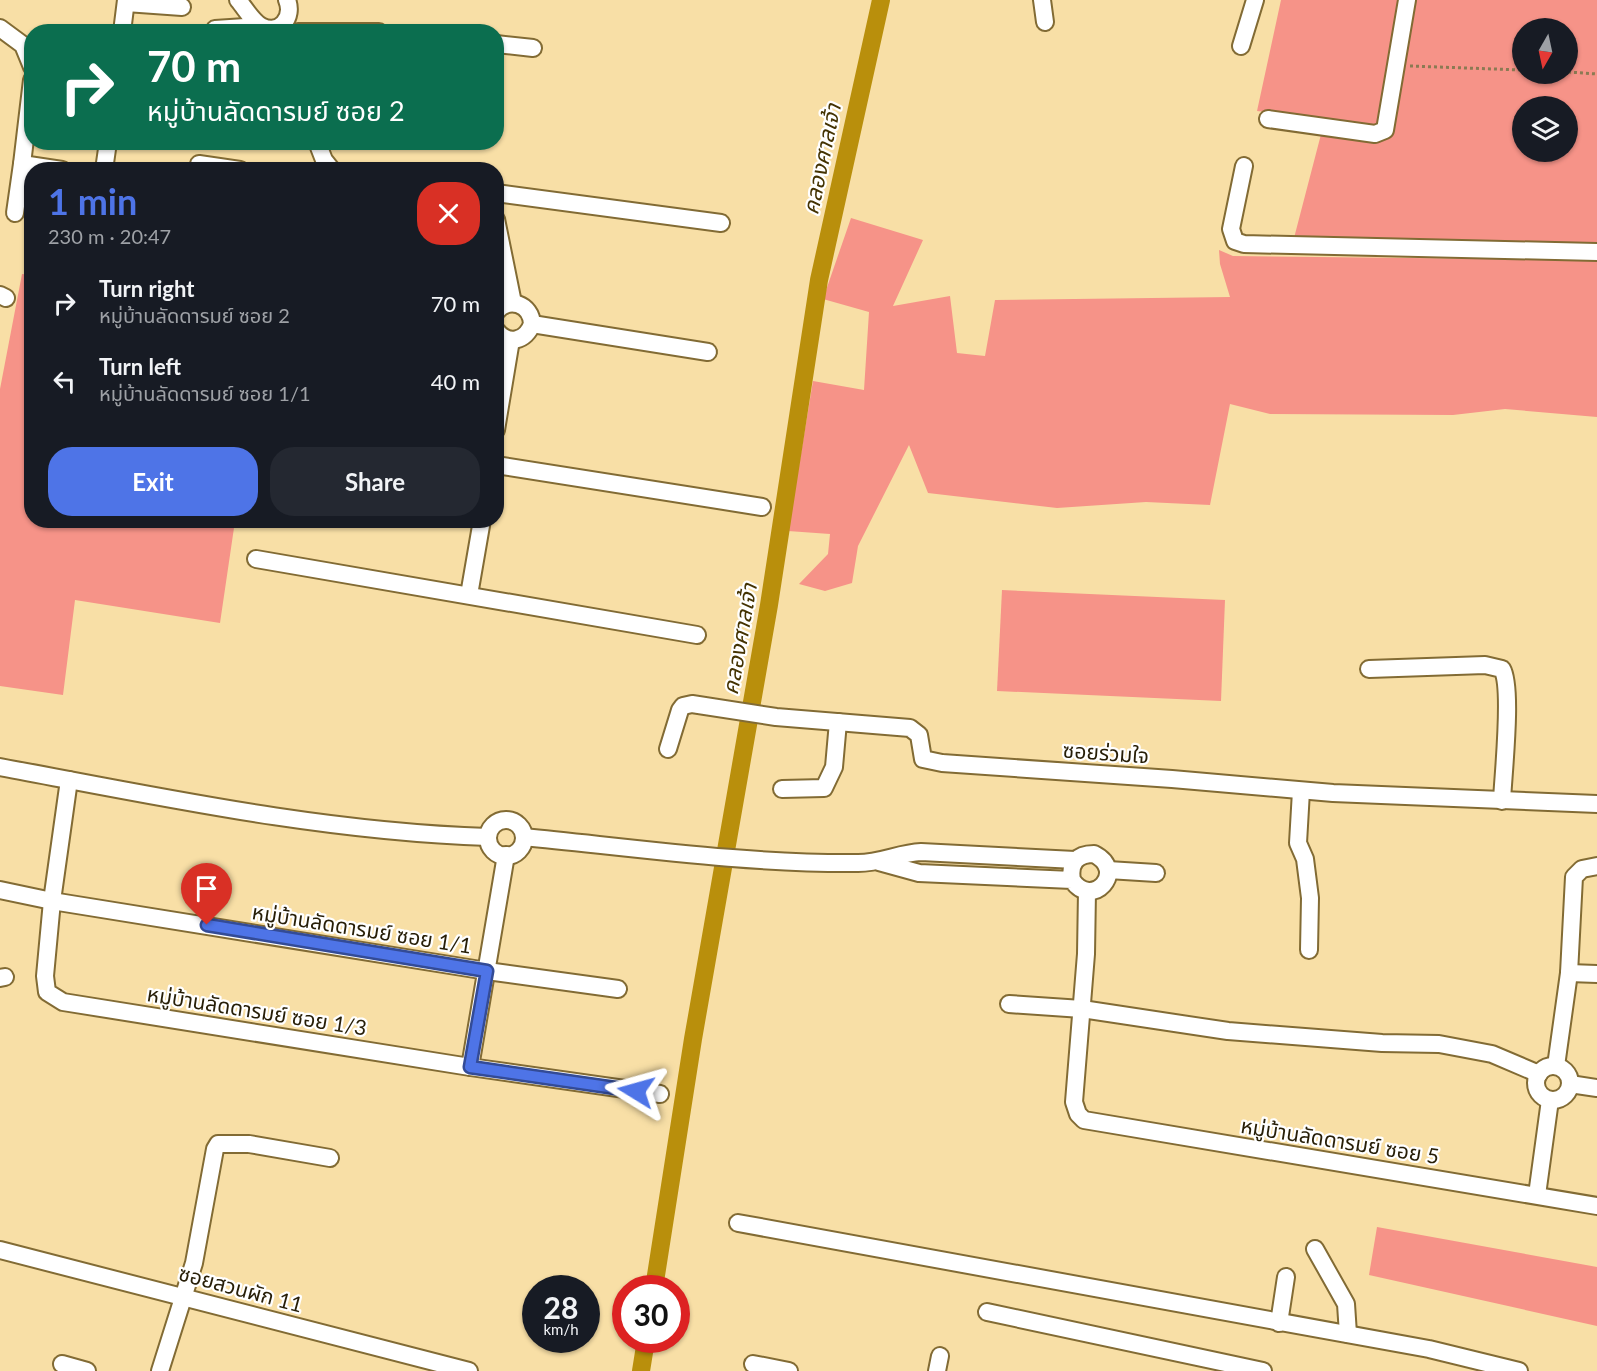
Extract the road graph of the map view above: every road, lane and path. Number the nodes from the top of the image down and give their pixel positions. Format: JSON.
{"nodes":[{"id":1,"x":238,"y":0,"type":"edge"},
{"id":2,"x":287,"y":0,"type":"edge"},
{"id":3,"x":1042,"y":0,"type":"edge"},
{"id":4,"x":1255,"y":0,"type":"edge"},
{"id":5,"x":1407,"y":0,"type":"edge"},
{"id":6,"x":126,"y":2,"type":"edge"},
{"id":7,"x":182,"y":7,"type":"dead end"},
{"id":8,"x":1045,"y":22,"type":"dead end"},
{"id":9,"x":123,"y":24,"type":"edge"},
{"id":10,"x":258,"y":24,"type":"edge"},
{"id":11,"x":290,"y":24,"type":"edge"},
{"id":12,"x":0,"y":28,"type":"edge"},
{"id":13,"x":504,"y":45,"type":"edge"},
{"id":14,"x":1241,"y":46,"type":"dead end"},
{"id":15,"x":24,"y":47,"type":"edge"},
{"id":16,"x":533,"y":48,"type":"dead end"},
{"id":17,"x":1398,"y":66,"type":"junction"},
{"id":18,"x":1512,"y":70,"type":"edge"},
{"id":19,"x":1578,"y":73,"type":"edge"},
{"id":20,"x":1597,"y":74,"type":"edge"},
{"id":21,"x":1268,"y":119,"type":"dead end"},
{"id":22,"x":24,"y":147,"type":"edge"},
{"id":23,"x":22,"y":164,"type":"joint"},
{"id":24,"x":1244,"y":166,"type":"dead end"},
{"id":25,"x":504,"y":194,"type":"edge"},
{"id":26,"x":15,"y":213,"type":"dead end"},
{"id":27,"x":721,"y":223,"type":"dead end"},
{"id":28,"x":1597,"y":252,"type":"edge"},
{"id":29,"x":504,"y":259,"type":"edge"},
{"id":30,"x":513,"y":303,"type":"junction"},
{"id":31,"x":504,"y":306,"type":"edge"},
{"id":32,"x":532,"y":324,"type":"junction"},
{"id":33,"x":504,"y":337,"type":"edge"},
{"id":34,"x":511,"y":340,"type":"junction"},
{"id":35,"x":708,"y":352,"type":"dead end"},
{"id":36,"x":504,"y":382,"type":"edge"},
{"id":37,"x":504,"y":466,"type":"edge"},
{"id":38,"x":762,"y":507,"type":"dead end"},
{"id":39,"x":481,"y":528,"type":"edge"},
{"id":40,"x":256,"y":559,"type":"dead end"},
{"id":41,"x":469,"y":595,"type":"junction"},
{"id":42,"x":697,"y":635,"type":"dead end"},
{"id":43,"x":1369,"y":669,"type":"dead end"},
{"id":44,"x":838,"y":722,"type":"junction"},
{"id":45,"x":668,"y":749,"type":"dead end"},
{"id":46,"x":0,"y":767,"type":"edge"},
{"id":47,"x":69,"y":780,"type":"junction"},
{"id":48,"x":782,"y":789,"type":"dead end"},
{"id":49,"x":1301,"y":791,"type":"junction"},
{"id":50,"x":1502,"y":801,"type":"junction"},
{"id":51,"x":1597,"y":804,"type":"edge"},
{"id":52,"x":488,"y":837,"type":"junction"},
{"id":53,"x":524,"y":837,"type":"junction"},
{"id":54,"x":506,"y":855,"type":"junction"},
{"id":55,"x":1075,"y":860,"type":"junction"},
{"id":56,"x":879,"y":862,"type":"junction"},
{"id":57,"x":1597,"y":866,"type":"edge"},
{"id":58,"x":1108,"y":870,"type":"junction"},
{"id":59,"x":1156,"y":873,"type":"dead end"},
{"id":60,"x":1072,"y":880,"type":"junction"},
{"id":61,"x":0,"y":890,"type":"edge"},
{"id":62,"x":1087,"y":891,"type":"junction"},
{"id":63,"x":52,"y":901,"type":"junction"},
{"id":64,"x":1309,"y":950,"type":"dead end"},
{"id":65,"x":487,"y":971,"type":"junction"},
{"id":66,"x":1569,"y":973,"type":"junction"},
{"id":67,"x":1597,"y":974,"type":"edge"},
{"id":68,"x":618,"y":989,"type":"dead end"},
{"id":69,"x":1009,"y":1004,"type":"dead end"},
{"id":70,"x":1082,"y":1009,"type":"junction"},
{"id":71,"x":1556,"y":1066,"type":"junction"},
{"id":72,"x":470,"y":1067,"type":"junction"},
{"id":73,"x":1539,"y":1074,"type":"junction"},
{"id":74,"x":1570,"y":1084,"type":"junction"},
{"id":75,"x":1597,"y":1088,"type":"edge"},
{"id":76,"x":660,"y":1094,"type":"dead end"},
{"id":77,"x":1550,"y":1100,"type":"junction"},
{"id":78,"x":330,"y":1158,"type":"dead end"},
{"id":79,"x":1537,"y":1196,"type":"junction"},
{"id":80,"x":1597,"y":1206,"type":"edge"},
{"id":81,"x":738,"y":1223,"type":"dead end"},
{"id":82,"x":1315,"y":1249,"type":"dead end"},
{"id":83,"x":0,"y":1250,"type":"edge"},
{"id":84,"x":1286,"y":1277,"type":"dead end"},
{"id":85,"x":184,"y":1296,"type":"junction"},
{"id":86,"x":987,"y":1312,"type":"dead end"},
{"id":87,"x":1279,"y":1323,"type":"junction"},
{"id":88,"x":1348,"y":1334,"type":"junction"},
{"id":89,"x":62,"y":1364,"type":"dead end"},
{"id":90,"x":753,"y":1364,"type":"dead end"},
{"id":91,"x":1484,"y":1368,"type":"edge"},
{"id":92,"x":87,"y":1371,"type":"edge"},
{"id":93,"x":160,"y":1371,"type":"edge"},
{"id":94,"x":469,"y":1371,"type":"edge"},
{"id":95,"x":789,"y":1371,"type":"edge"},
{"id":96,"x":1263,"y":1371,"type":"edge"},
{"id":97,"x":1519,"y":1371,"type":"edge"}],
"edges":[{"from":1,"to":10,"type":"street"},
{"from":2,"to":11,"type":"street"},
{"from":3,"to":8,"type":"street"},
{"from":4,"to":14,"type":"street"},
{"from":5,"to":17,"type":"street"},
{"from":6,"to":7,"type":"street"},
{"from":6,"to":9,"type":"street"},
{"from":12,"to":15,"type":"street"},
{"from":13,"to":16,"type":"street"},
{"from":17,"to":18,"type":"path"},
{"from":17,"to":21,"type":"street"},
{"from":19,"to":20,"type":"path"},
{"from":22,"to":23,"type":"street"},
{"from":23,"to":26,"type":"street"},
{"from":24,"to":28,"type":"street"},
{"from":25,"to":27,"type":"street"},
{"from":29,"to":30,"type":"street"},
{"from":30,"to":31,"type":"street"},
{"from":30,"to":32,"type":"street"},
{"from":32,"to":34,"type":"street"},
{"from":32,"to":35,"type":"street"},
{"from":33,"to":34,"type":"street"},
{"from":34,"to":36,"type":"street"},
{"from":37,"to":38,"type":"street"},
{"from":39,"to":41,"type":"street"},
{"from":40,"to":41,"type":"street"},
{"from":41,"to":42,"type":"street"},
{"from":43,"to":50,"type":"street"},
{"from":44,"to":45,"type":"street","name":"ซอยร่วมใจ"},
{"from":44,"to":48,"type":"street"},
{"from":44,"to":49,"type":"street","name":"ซอยร่วมใจ"},
{"from":46,"to":47,"type":"street"},
{"from":47,"to":52,"type":"street"},
{"from":47,"to":63,"type":"street"},
{"from":49,"to":50,"type":"street","name":"ซอยร่วมใจ"},
{"from":49,"to":64,"type":"street"},
{"from":50,"to":51,"type":"street","name":"ซอยร่วมใจ"},
{"from":52,"to":53,"type":"street"},
{"from":52,"to":54,"type":"street"},
{"from":53,"to":54,"type":"street"},
{"from":53,"to":56,"type":"street"},
{"from":54,"to":65,"type":"street"},
{"from":55,"to":56,"type":"street"},
{"from":55,"to":58,"type":"street"},
{"from":55,"to":60,"type":"street"},
{"from":56,"to":60,"type":"street"},
{"from":57,"to":66,"type":"street"},
{"from":58,"to":59,"type":"street"},
{"from":58,"to":62,"type":"street"},
{"from":60,"to":62,"type":"street"},
{"from":61,"to":63,"type":"street","name":"หมู่บ้านลัดดารมย์ ซอย 1/1"},
{"from":62,"to":70,"type":"street"},
{"from":63,"to":65,"type":"street","name":"หมู่บ้านลัดดารมย์ ซอย 1/1"},
{"from":63,"to":72,"type":"street","name":"หมู่บ้านลัดดารมย์ ซอย 1/3"},
{"from":65,"to":68,"type":"street","name":"หมู่บ้านลัดดารมย์ ซอย 1/1"},
{"from":65,"to":72,"type":"street"},
{"from":66,"to":67,"type":"street"},
{"from":66,"to":71,"type":"street"},
{"from":69,"to":70,"type":"street"},
{"from":70,"to":73,"type":"street"},
{"from":70,"to":79,"type":"street","name":"หมู่บ้านลัดดารมย์ ซอย 5"},
{"from":71,"to":73,"type":"street"},
{"from":71,"to":74,"type":"street"},
{"from":72,"to":76,"type":"street","name":"หมู่บ้านลัดดารมย์ ซอย 1/3"},
{"from":73,"to":77,"type":"street"},
{"from":74,"to":75,"type":"street"},
{"from":74,"to":77,"type":"street"},
{"from":77,"to":79,"type":"street"},
{"from":78,"to":85,"type":"street"},
{"from":79,"to":80,"type":"street","name":"หมู่บ้านลัดดารมย์ ซอย 5"},
{"from":81,"to":87,"type":"street"},
{"from":82,"to":88,"type":"street"},
{"from":83,"to":85,"type":"street","name":"ซอยสวนผัก 11"},
{"from":84,"to":87,"type":"street"},
{"from":85,"to":93,"type":"street"},
{"from":85,"to":94,"type":"street","name":"ซอยสวนผัก 11"},
{"from":86,"to":96,"type":"street"},
{"from":87,"to":88,"type":"street"},
{"from":88,"to":91,"type":"street"},
{"from":89,"to":92,"type":"street"},
{"from":90,"to":95,"type":"street"},
{"from":91,"to":97,"type":"street"}]}
